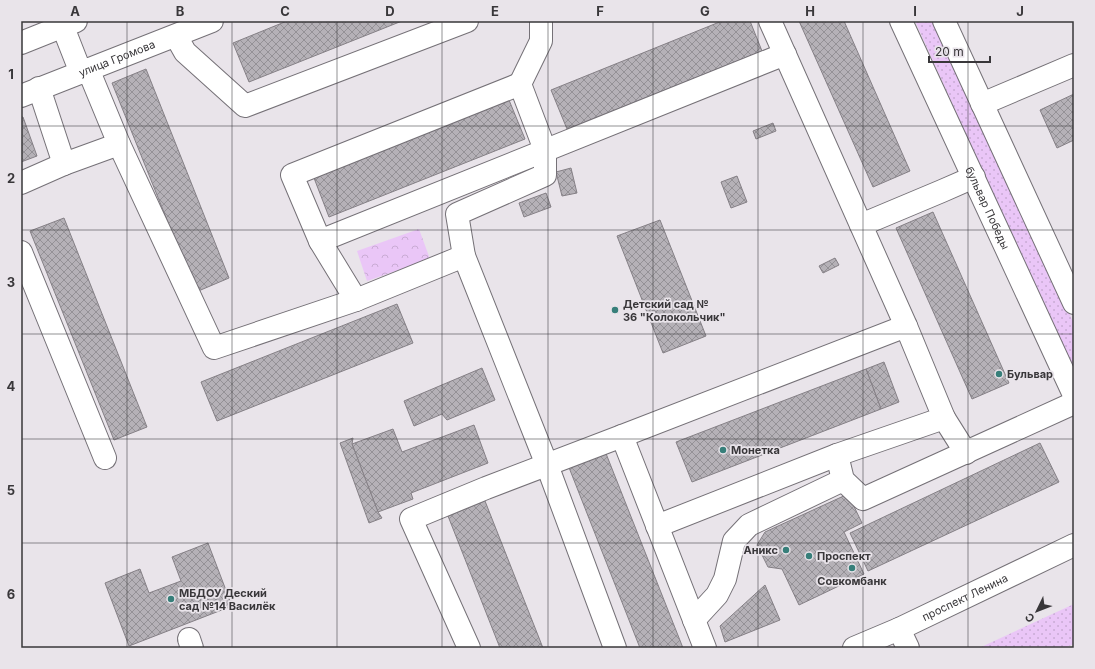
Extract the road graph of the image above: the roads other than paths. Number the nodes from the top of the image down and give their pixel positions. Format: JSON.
{"nodes":[{"id":1,"x":212,"y":21,"type":"edge"},
{"id":2,"x":467,"y":21,"type":"edge"},
{"id":3,"x":541,"y":21,"type":"edge"},
{"id":4,"x":770,"y":21,"type":"edge"},
{"id":5,"x":901,"y":21,"type":"edge"},
{"id":6,"x":944,"y":21,"type":"edge"},
{"id":7,"x":69,"y":24,"type":"edge"},
{"id":8,"x":176,"y":36,"type":"junction"},
{"id":9,"x":21,"y":43,"type":"edge"},
{"id":10,"x":785,"y":54,"type":"junction"},
{"id":11,"x":1074,"y":65,"type":"edge"},
{"id":12,"x":85,"y":71,"type":"junction"},
{"id":13,"x":520,"y":84,"type":"junction"},
{"id":14,"x":30,"y":92,"type":"edge"},
{"id":15,"x":982,"y":104,"type":"junction"},
{"id":16,"x":119,"y":144,"type":"junction"},
{"id":17,"x":545,"y":150,"type":"junction"},
{"id":18,"x":64,"y":164,"type":"junction"},
{"id":19,"x":974,"y":176,"type":"junction"},
{"id":20,"x":21,"y":183,"type":"edge"},
{"id":21,"x":861,"y":225,"type":"junction"},
{"id":22,"x":320,"y":241,"type":"junction"},
{"id":23,"x":21,"y":252,"type":"edge"},
{"id":24,"x":464,"y":256,"type":"junction"},
{"id":25,"x":356,"y":300,"type":"junction"},
{"id":26,"x":1074,"y":303,"type":"edge"},
{"id":27,"x":906,"y":326,"type":"junction"},
{"id":28,"x":1074,"y":395,"type":"edge"},
{"id":29,"x":1074,"y":404,"type":"edge"},
{"id":30,"x":944,"y":418,"type":"junction"},
{"id":31,"x":622,"y":436,"type":"junction"},
{"id":32,"x":966,"y":453,"type":"junction"},
{"id":33,"x":837,"y":455,"type":"junction"},
{"id":34,"x":105,"y":458,"type":"dead end"},
{"id":35,"x":546,"y":465,"type":"junction"},
{"id":36,"x":843,"y":480,"type":"junction"},
{"id":37,"x":657,"y":526,"type":"junction"},
{"id":38,"x":1074,"y":545,"type":"edge"},
{"id":39,"x":694,"y":620,"type":"junction"},
{"id":40,"x":903,"y":638,"type":"edge"},
{"id":41,"x":469,"y":648,"type":"edge"},
{"id":42,"x":615,"y":648,"type":"edge"},
{"id":43,"x":705,"y":648,"type":"edge"},
{"id":44,"x":854,"y":648,"type":"edge"}],
"edges":[{"from":1,"to":8,"type":"street","name":"улица Громова"},
{"from":2,"to":8,"type":"street"},
{"from":3,"to":13,"type":"street"},
{"from":4,"to":10,"type":"street"},
{"from":5,"to":19,"type":"street","name":"бульвар Победы"},
{"from":6,"to":15,"type":"street"},
{"from":7,"to":9,"type":"street"},
{"from":7,"to":12,"type":"street"},
{"from":8,"to":12,"type":"street","name":"улица Громова"},
{"from":10,"to":17,"type":"street"},
{"from":10,"to":21,"type":"street"},
{"from":11,"to":15,"type":"street"},
{"from":12,"to":14,"type":"street","name":"улица Громова"},
{"from":12,"to":16,"type":"street"},
{"from":13,"to":17,"type":"street"},
{"from":13,"to":22,"type":"street"},
{"from":14,"to":18,"type":"street"},
{"from":15,"to":26,"type":"street"},
{"from":16,"to":18,"type":"street"},
{"from":16,"to":25,"type":"street"},
{"from":17,"to":22,"type":"street"},
{"from":17,"to":24,"type":"street"},
{"from":18,"to":20,"type":"street"},
{"from":19,"to":21,"type":"street"},
{"from":19,"to":28,"type":"street","name":"бульвар Победы"},
{"from":21,"to":27,"type":"street"},
{"from":22,"to":25,"type":"street"},
{"from":23,"to":34,"type":"street"},
{"from":24,"to":25,"type":"street"},
{"from":24,"to":35,"type":"street"},
{"from":27,"to":30,"type":"street"},
{"from":27,"to":31,"type":"street"},
{"from":29,"to":32,"type":"street"},
{"from":30,"to":32,"type":"street"},
{"from":30,"to":33,"type":"street"},
{"from":31,"to":35,"type":"street"},
{"from":31,"to":37,"type":"street"},
{"from":32,"to":36,"type":"street"},
{"from":33,"to":36,"type":"street"},
{"from":33,"to":37,"type":"street"},
{"from":35,"to":41,"type":"street"},
{"from":35,"to":42,"type":"street"},
{"from":36,"to":39,"type":"street"},
{"from":37,"to":39,"type":"street"},
{"from":38,"to":40,"type":"street","name":"проспект Ленина"},
{"from":39,"to":43,"type":"street"},
{"from":40,"to":44,"type":"street","name":"проспект Ленина"}]}
